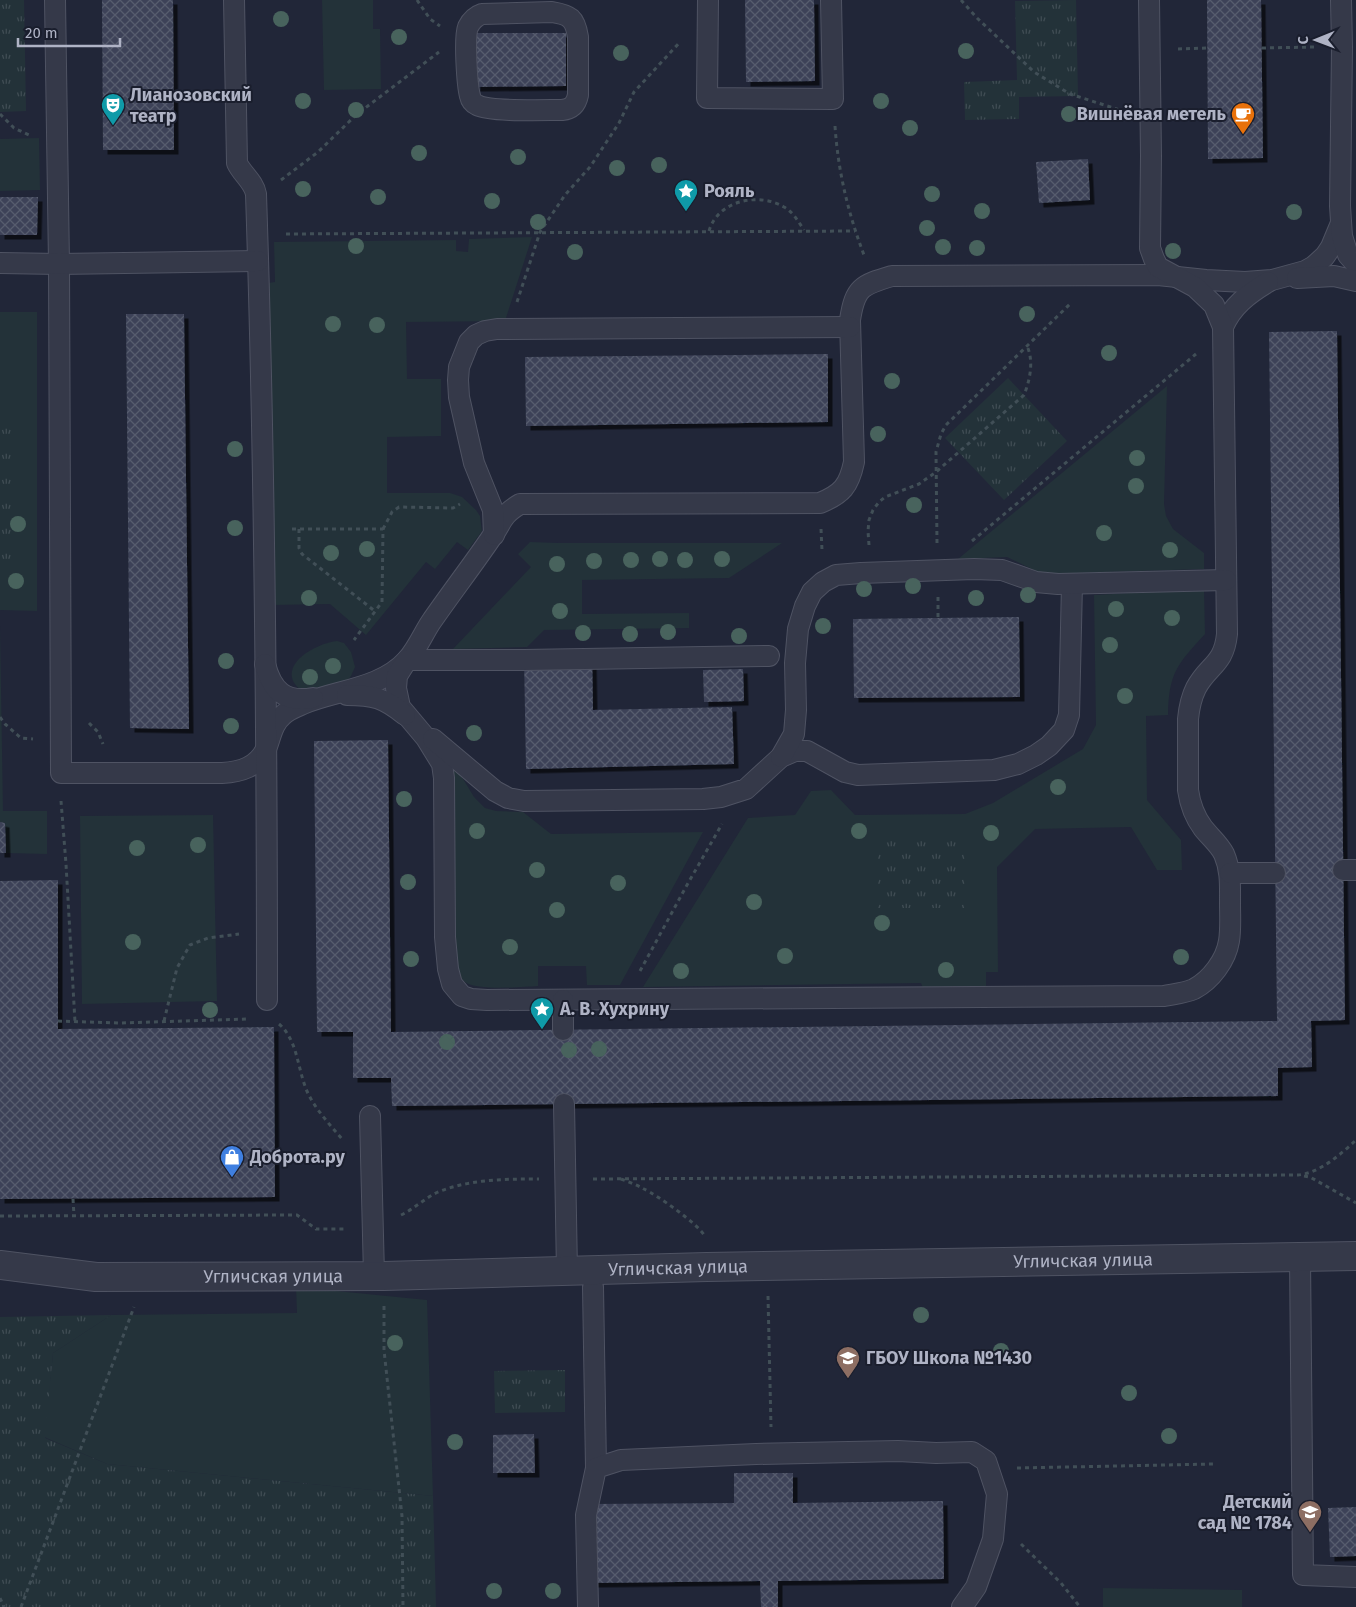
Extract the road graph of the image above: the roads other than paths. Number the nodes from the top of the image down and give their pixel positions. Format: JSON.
{"nodes":[{"id":1,"x":55,"y":0,"type":"edge"},
{"id":2,"x":234,"y":0,"type":"edge"},
{"id":3,"x":708,"y":0,"type":"edge"},
{"id":4,"x":831,"y":0,"type":"edge"},
{"id":5,"x":1149,"y":0,"type":"edge"},
{"id":6,"x":1341,"y":0,"type":"edge"},
{"id":7,"x":511,"y":7,"type":"edge"},
{"id":8,"x":1341,"y":223,"type":"junction"},
{"id":9,"x":258,"y":261,"type":"junction"},
{"id":10,"x":0,"y":263,"type":"edge"},
{"id":11,"x":59,"y":264,"type":"junction"},
{"id":12,"x":1356,"y":264,"type":"edge"},
{"id":13,"x":1178,"y":277,"type":"junction"},
{"id":14,"x":1272,"y":280,"type":"junction"},
{"id":15,"x":1356,"y":281,"type":"edge"},
{"id":16,"x":850,"y":327,"type":"junction"},
{"id":17,"x":1223,"y":327,"type":"junction"},
{"id":18,"x":480,"y":480,"type":"junction"},
{"id":19,"x":520,"y":504,"type":"junction"},
{"id":20,"x":494,"y":535,"type":"junction"},
{"id":21,"x":1226,"y":580,"type":"junction"},
{"id":22,"x":1072,"y":584,"type":"junction"},
{"id":23,"x":769,"y":656,"type":"dead end"},
{"id":24,"x":407,"y":660,"type":"junction"},
{"id":25,"x":264,"y":664,"type":"junction"},
{"id":26,"x":326,"y":696,"type":"junction"},
{"id":27,"x":408,"y":717,"type":"junction"},
{"id":28,"x":266,"y":748,"type":"junction"},
{"id":29,"x":781,"y":757,"type":"junction"},
{"id":30,"x":1230,"y":873,"type":"junction"},
{"id":31,"x":1276,"y":873,"type":"dead end"},
{"id":32,"x":267,"y":1000,"type":"dead end"},
{"id":33,"x":563,"y":1000,"type":"junction"},
{"id":34,"x":563,"y":1030,"type":"dead end"},
{"id":35,"x":564,"y":1104,"type":"dead end"},
{"id":36,"x":370,"y":1116,"type":"dead end"},
{"id":37,"x":1300,"y":1257,"type":"junction"},
{"id":38,"x":1356,"y":1257,"type":"edge"},
{"id":39,"x":0,"y":1265,"type":"edge"},
{"id":40,"x":567,"y":1272,"type":"junction"},
{"id":41,"x":379,"y":1276,"type":"junction"},
{"id":42,"x":593,"y":1287,"type":"dead end"},
{"id":43,"x":596,"y":1468,"type":"junction"},
{"id":44,"x":1356,"y":1577,"type":"edge"},
{"id":45,"x":588,"y":1607,"type":"edge"},
{"id":46,"x":962,"y":1607,"type":"edge"}],
"edges":[{"from":1,"to":11,"type":"lane"},
{"from":2,"to":9,"type":"lane"},
{"from":3,"to":4,"type":"lane"},
{"from":5,"to":13,"type":"lane"},
{"from":6,"to":8,"type":"lane"},
{"from":7,"to":7,"type":"lane"},
{"from":8,"to":12,"type":"lane"},
{"from":8,"to":14,"type":"lane"},
{"from":9,"to":11,"type":"lane"},
{"from":9,"to":25,"type":"lane"},
{"from":10,"to":11,"type":"lane"},
{"from":11,"to":28,"type":"lane"},
{"from":13,"to":14,"type":"lane"},
{"from":13,"to":16,"type":"lane"},
{"from":13,"to":17,"type":"lane"},
{"from":14,"to":15,"type":"lane"},
{"from":14,"to":17,"type":"lane"},
{"from":16,"to":18,"type":"lane"},
{"from":16,"to":19,"type":"lane"},
{"from":17,"to":21,"type":"lane"},
{"from":18,"to":19,"type":"lane"},
{"from":18,"to":20,"type":"lane"},
{"from":19,"to":20,"type":"lane"},
{"from":20,"to":24,"type":"lane"},
{"from":21,"to":22,"type":"lane"},
{"from":21,"to":30,"type":"lane"},
{"from":22,"to":29,"type":"lane"},
{"from":22,"to":29,"type":"lane"},
{"from":23,"to":24,"type":"lane"},
{"from":24,"to":26,"type":"lane"},
{"from":24,"to":27,"type":"lane"},
{"from":25,"to":26,"type":"lane"},
{"from":25,"to":28,"type":"lane"},
{"from":26,"to":27,"type":"lane"},
{"from":26,"to":28,"type":"lane"},
{"from":27,"to":29,"type":"lane"},
{"from":27,"to":33,"type":"lane"},
{"from":28,"to":32,"type":"lane"},
{"from":30,"to":31,"type":"lane"},
{"from":30,"to":33,"type":"lane"},
{"from":33,"to":34,"type":"lane"},
{"from":35,"to":40,"type":"lane"},
{"from":36,"to":41,"type":"lane"},
{"from":37,"to":38,"type":"street","name":"Угличская улица"},
{"from":37,"to":40,"type":"street","name":"Угличская улица"},
{"from":37,"to":44,"type":"lane"},
{"from":39,"to":41,"type":"street","name":"Угличская улица"},
{"from":40,"to":41,"type":"street","name":"Угличская улица"},
{"from":42,"to":43,"type":"lane"},
{"from":43,"to":45,"type":"lane"},
{"from":43,"to":46,"type":"lane"}]}
